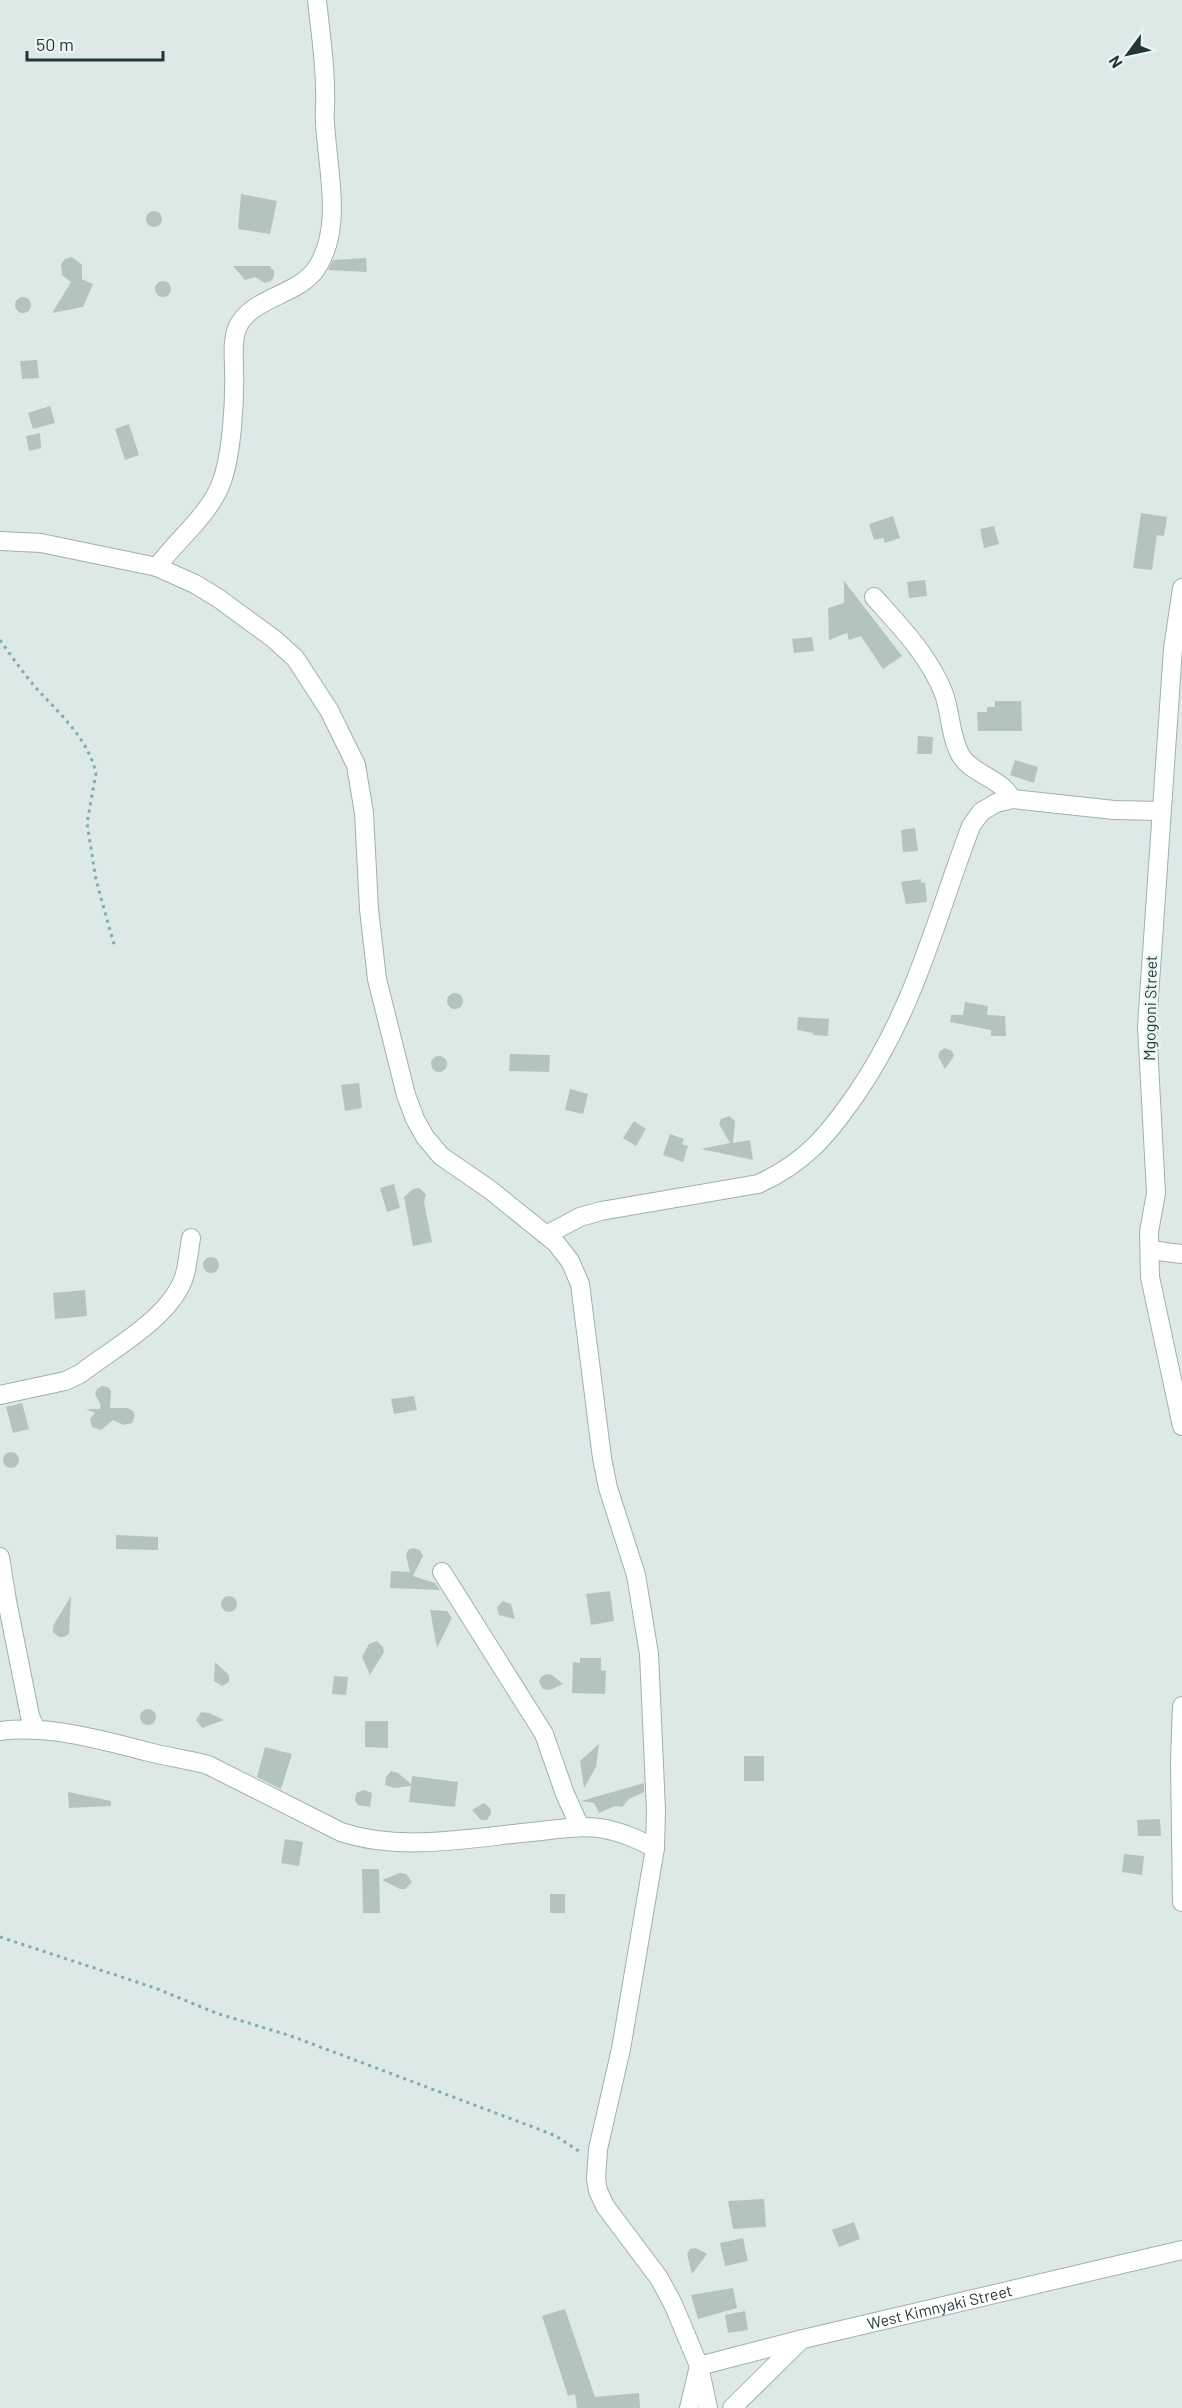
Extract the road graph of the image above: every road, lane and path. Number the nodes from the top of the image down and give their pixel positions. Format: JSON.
{"nodes":[{"id":1,"x":317,"y":0,"type":"edge"},
{"id":2,"x":0,"y":541,"type":"edge"},
{"id":3,"x":157,"y":567,"type":"junction"},
{"id":4,"x":1182,"y":588,"type":"edge"},
{"id":5,"x":874,"y":597,"type":"dead end"},
{"id":6,"x":0,"y":640,"type":"edge"},
{"id":7,"x":1013,"y":799,"type":"junction"},
{"id":8,"x":1160,"y":811,"type":"junction"},
{"id":9,"x":115,"y":948,"type":"dead end"},
{"id":10,"x":546,"y":1235,"type":"junction"},
{"id":11,"x":191,"y":1238,"type":"dead end"},
{"id":12,"x":1150,"y":1250,"type":"junction"},
{"id":13,"x":1182,"y":1254,"type":"edge"},
{"id":14,"x":0,"y":1395,"type":"edge"},
{"id":15,"x":1182,"y":1426,"type":"edge"},
{"id":16,"x":0,"y":1557,"type":"edge"},
{"id":17,"x":442,"y":1572,"type":"dead end"},
{"id":18,"x":1182,"y":1706,"type":"edge"},
{"id":19,"x":36,"y":1730,"type":"junction"},
{"id":20,"x":0,"y":1731,"type":"edge"},
{"id":21,"x":580,"y":1827,"type":"junction"},
{"id":22,"x":655,"y":1848,"type":"junction"},
{"id":23,"x":1182,"y":1902,"type":"edge"},
{"id":24,"x":0,"y":1937,"type":"edge"},
{"id":25,"x":596,"y":2165,"type":"junction"},
{"id":26,"x":1181,"y":2249,"type":"edge"},
{"id":27,"x":802,"y":2339,"type":"junction"},
{"id":28,"x":699,"y":2366,"type":"junction"},
{"id":29,"x":689,"y":2408,"type":"edge"},
{"id":30,"x":708,"y":2408,"type":"edge"},
{"id":31,"x":732,"y":2408,"type":"edge"}],
"edges":[{"from":1,"to":3,"type":"street"},
{"from":2,"to":3,"type":"street"},
{"from":3,"to":10,"type":"street"},
{"from":4,"to":8,"type":"street","name":"Mgogoni Street"},
{"from":5,"to":7,"type":"street"},
{"from":6,"to":9,"type":"path"},
{"from":7,"to":8,"type":"street"},
{"from":7,"to":10,"type":"street"},
{"from":8,"to":12,"type":"street","name":"Mgogoni Street"},
{"from":10,"to":22,"type":"street"},
{"from":11,"to":14,"type":"street"},
{"from":12,"to":13,"type":"street"},
{"from":12,"to":15,"type":"street","name":"Mgogoni Street"},
{"from":16,"to":19,"type":"street"},
{"from":17,"to":21,"type":"street"},
{"from":18,"to":23,"type":"street"},
{"from":19,"to":20,"type":"street"},
{"from":19,"to":21,"type":"street"},
{"from":21,"to":22,"type":"street"},
{"from":22,"to":25,"type":"street"},
{"from":24,"to":25,"type":"path"},
{"from":25,"to":28,"type":"street"},
{"from":26,"to":27,"type":"street","name":"West Kimnyaki Street"},
{"from":27,"to":28,"type":"street","name":"West Kimnyaki Street"},
{"from":27,"to":31,"type":"street"},
{"from":28,"to":29,"type":"street"},
{"from":28,"to":30,"type":"street"}]}
